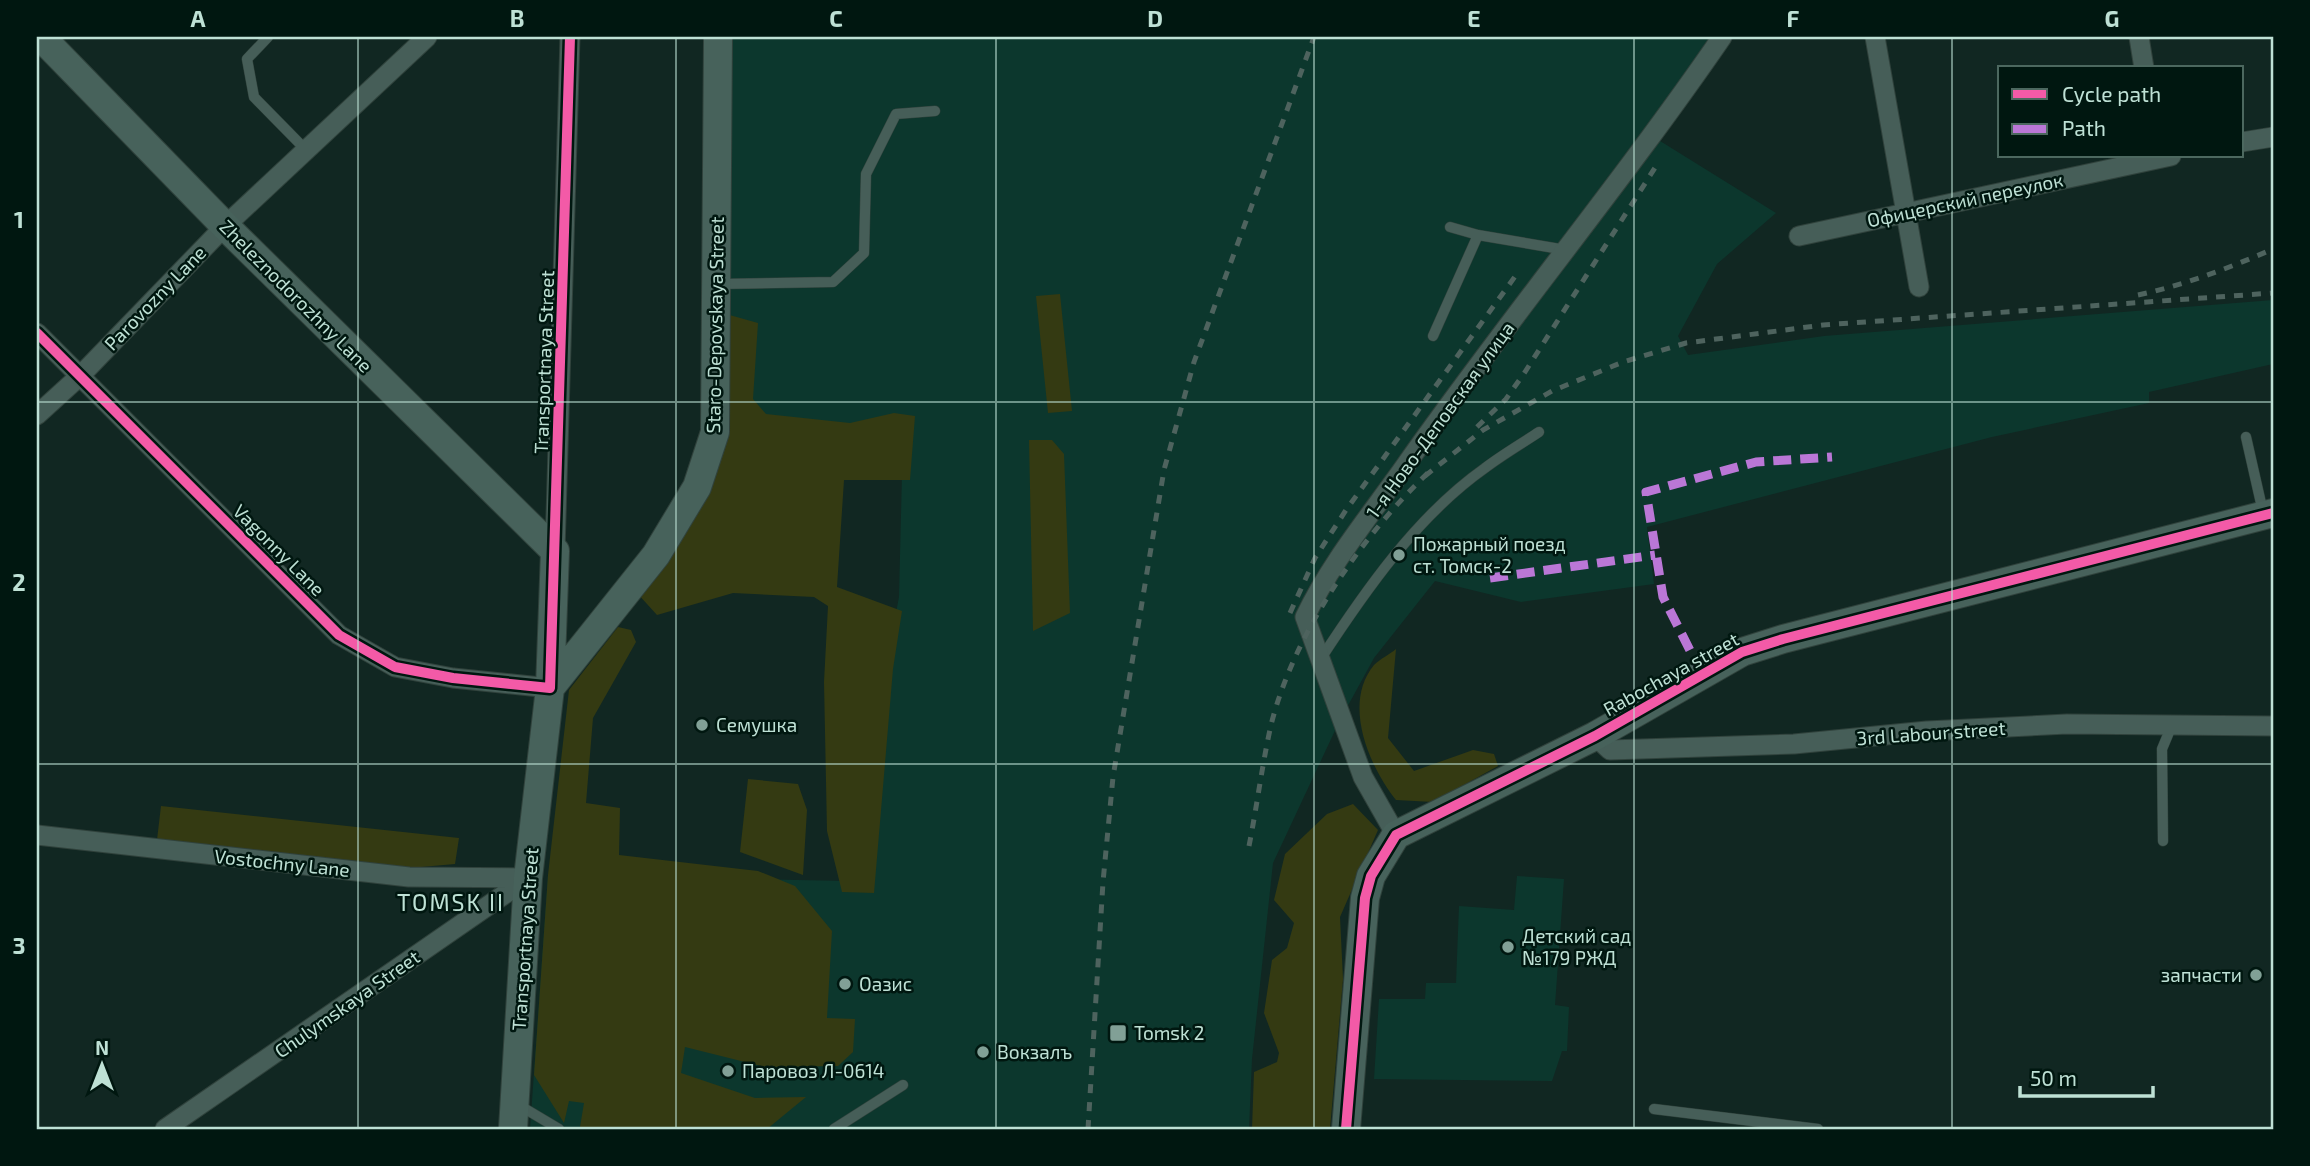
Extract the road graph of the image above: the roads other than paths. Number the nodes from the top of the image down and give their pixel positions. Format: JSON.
{"nodes":[{"id":1,"x":41,"y":37,"type":"edge"},
{"id":2,"x":268,"y":37,"type":"edge"},
{"id":3,"x":427,"y":37,"type":"edge"},
{"id":4,"x":570,"y":37,"type":"edge"},
{"id":5,"x":718,"y":37,"type":"edge"},
{"id":6,"x":1722,"y":37,"type":"edge"},
{"id":7,"x":1875,"y":37,"type":"edge"},
{"id":8,"x":2139,"y":37,"type":"edge"},
{"id":9,"x":2144,"y":66,"type":"edge"},
{"id":10,"x":935,"y":111,"type":"dead end"},
{"id":11,"x":2273,"y":136,"type":"edge"},
{"id":12,"x":2244,"y":142,"type":"edge"},
{"id":13,"x":307,"y":151,"type":"junction"},
{"id":14,"x":2157,"y":158,"type":"edge"},
{"id":15,"x":1907,"y":213,"type":"junction"},
{"id":16,"x":225,"y":226,"type":"junction"},
{"id":17,"x":1450,"y":227,"type":"dead end"},
{"id":18,"x":1478,"y":235,"type":"junction"},
{"id":19,"x":1799,"y":236,"type":"dead end"},
{"id":20,"x":1567,"y":250,"type":"junction"},
{"id":21,"x":717,"y":284,"type":"junction"},
{"id":22,"x":1919,"y":286,"type":"dead end"},
{"id":23,"x":37,"y":333,"type":"edge"},
{"id":24,"x":1433,"y":337,"type":"dead end"},
{"id":25,"x":82,"y":374,"type":"junction"},
{"id":26,"x":37,"y":415,"type":"edge"},
{"id":27,"x":1539,"y":432,"type":"dead end"},
{"id":28,"x":2246,"y":437,"type":"dead end"},
{"id":29,"x":2268,"y":514,"type":"edge"},
{"id":30,"x":555,"y":551,"type":"junction"},
{"id":31,"x":1320,"y":660,"type":"junction"},
{"id":32,"x":551,"y":688,"type":"junction"},
{"id":33,"x":2172,"y":725,"type":"junction"},
{"id":34,"x":2273,"y":726,"type":"edge"},
{"id":35,"x":1595,"y":736,"type":"junction"},
{"id":36,"x":37,"y":835,"type":"edge"},
{"id":37,"x":1396,"y":835,"type":"junction"},
{"id":38,"x":2162,"y":841,"type":"dead end"},
{"id":39,"x":528,"y":878,"type":"junction"},
{"id":40,"x":903,"y":1085,"type":"dead end"},
{"id":41,"x":1654,"y":1108,"type":"dead end"},
{"id":42,"x":513,"y":1116,"type":"edge"},
{"id":43,"x":165,"y":1129,"type":"edge"},
{"id":44,"x":559,"y":1129,"type":"edge"},
{"id":45,"x":834,"y":1129,"type":"edge"},
{"id":46,"x":1346,"y":1129,"type":"edge"},
{"id":47,"x":1818,"y":1129,"type":"edge"}],
"edges":[{"from":1,"to":16,"type":"street","name":"Zheleznodorozhny Lane"},
{"from":2,"to":13,"type":"lane"},
{"from":3,"to":13,"type":"street","name":"Parovozny Lane"},
{"from":4,"to":30,"type":"street","name":"Transportnaya Street"},
{"from":5,"to":21,"type":"street","name":"Staro-Depovskaya Street"},
{"from":6,"to":20,"type":"street","name":"1-я Ново-Деповская улица"},
{"from":7,"to":15,"type":"street"},
{"from":8,"to":9,"type":"street"},
{"from":10,"to":21,"type":"lane"},
{"from":11,"to":12,"type":"street"},
{"from":13,"to":16,"type":"street","name":"Parovozny Lane"},
{"from":14,"to":15,"type":"street","name":"Офицерский переулок"},
{"from":15,"to":19,"type":"street","name":"Офицерский переулок"},
{"from":15,"to":22,"type":"street"},
{"from":16,"to":25,"type":"street","name":"Parovozny Lane"},
{"from":16,"to":30,"type":"street","name":"Zheleznodorozhny Lane"},
{"from":17,"to":18,"type":"lane"},
{"from":18,"to":20,"type":"lane"},
{"from":18,"to":24,"type":"lane"},
{"from":20,"to":31,"type":"street","name":"1-я Ново-Деповская улица"},
{"from":21,"to":32,"type":"street","name":"Staro-Depovskaya Street"},
{"from":23,"to":25,"type":"street","name":"Vagonny Lane"},
{"from":25,"to":26,"type":"street","name":"Parovozny Lane"},
{"from":25,"to":32,"type":"street","name":"Vagonny Lane"},
{"from":27,"to":31,"type":"lane"},
{"from":28,"to":29,"type":"lane"},
{"from":29,"to":35,"type":"street","name":"Rabochaya street"},
{"from":30,"to":32,"type":"street","name":"Transportnaya Street"},
{"from":31,"to":37,"type":"street","name":"1-я Ново-Деповская улица"},
{"from":32,"to":39,"type":"street","name":"Transportnaya Street"},
{"from":33,"to":34,"type":"street","name":"3rd Labour street"},
{"from":33,"to":35,"type":"street","name":"3rd Labour street"},
{"from":33,"to":38,"type":"lane"},
{"from":35,"to":37,"type":"street","name":"Rabochaya street"},
{"from":36,"to":39,"type":"street","name":"Vostochny Lane"},
{"from":37,"to":46,"type":"street"},
{"from":39,"to":42,"type":"street","name":"Transportnaya Street"},
{"from":39,"to":43,"type":"street","name":"Chulymskaya Street"},
{"from":40,"to":45,"type":"lane"},
{"from":41,"to":47,"type":"lane"},
{"from":42,"to":44,"type":"lane"}]}
